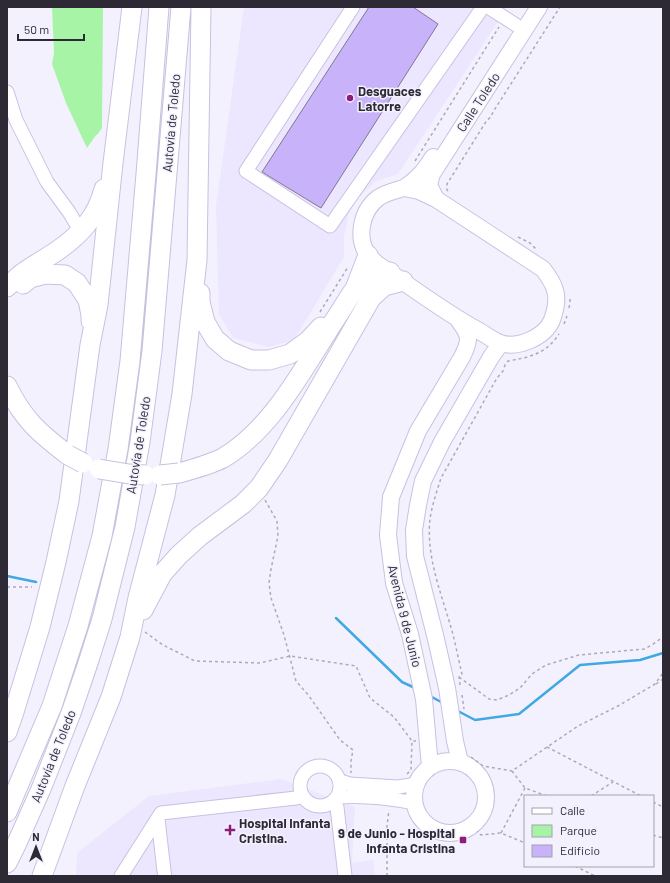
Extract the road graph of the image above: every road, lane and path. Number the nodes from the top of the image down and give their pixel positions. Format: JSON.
{"nodes":[{"id":1,"x":132,"y":7,"type":"edge"},
{"id":2,"x":159,"y":7,"type":"edge"},
{"id":3,"x":181,"y":7,"type":"edge"},
{"id":4,"x":201,"y":7,"type":"edge"},
{"id":5,"x":353,"y":7,"type":"edge"},
{"id":6,"x":483,"y":7,"type":"edge"},
{"id":7,"x":488,"y":7,"type":"edge"},
{"id":8,"x":528,"y":7,"type":"edge"},
{"id":9,"x":539,"y":7,"type":"edge"},
{"id":10,"x":511,"y":21,"type":"junction"},
{"id":11,"x":7,"y":92,"type":"edge"},
{"id":12,"x":113,"y":163,"type":"junction"},
{"id":13,"x":413,"y":163,"type":"dead end"},
{"id":14,"x":404,"y":188,"type":"junction"},
{"id":15,"x":436,"y":199,"type":"junction"},
{"id":16,"x":81,"y":232,"type":"junction"},
{"id":17,"x":368,"y":255,"type":"junction"},
{"id":18,"x":197,"y":260,"type":"junction"},
{"id":19,"x":396,"y":277,"type":"junction"},
{"id":20,"x":7,"y":287,"type":"edge"},
{"id":21,"x":353,"y":293,"type":"junction"},
{"id":22,"x":7,"y":299,"type":"edge"},
{"id":23,"x":457,"y":318,"type":"junction"},
{"id":24,"x":501,"y":343,"type":"junction"},
{"id":25,"x":90,"y":345,"type":"junction"},
{"id":26,"x":7,"y":386,"type":"edge"},
{"id":27,"x":259,"y":488,"type":"junction"},
{"id":28,"x":56,"y":562,"type":"junction"},
{"id":29,"x":7,"y":587,"type":"edge"},
{"id":30,"x":32,"y":587,"type":"dead end"},
{"id":31,"x":135,"y":633,"type":"junction"},
{"id":32,"x":663,"y":637,"type":"edge"},
{"id":33,"x":290,"y":656,"type":"junction"},
{"id":34,"x":663,"y":673,"type":"edge"},
{"id":35,"x":459,"y":676,"type":"dead end"},
{"id":36,"x":663,"y":679,"type":"edge"},
{"id":37,"x":656,"y":684,"type":"junction"},
{"id":38,"x":7,"y":701,"type":"edge"},
{"id":39,"x":7,"y":732,"type":"edge"},
{"id":40,"x":420,"y":740,"type":"junction"},
{"id":41,"x":547,"y":747,"type":"junction"},
{"id":42,"x":465,"y":759,"type":"junction"},
{"id":43,"x":430,"y":768,"type":"junction"},
{"id":44,"x":512,"y":771,"type":"junction"},
{"id":45,"x":411,"y":780,"type":"junction"},
{"id":46,"x":614,"y":782,"type":"junction"},
{"id":47,"x":345,"y":783,"type":"junction"},
{"id":48,"x":75,"y":786,"type":"junction"},
{"id":49,"x":525,"y":788,"type":"junction"},
{"id":50,"x":544,"y":795,"type":"edge"},
{"id":51,"x":593,"y":795,"type":"edge"},
{"id":52,"x":639,"y":795,"type":"edge"},
{"id":53,"x":303,"y":796,"type":"junction"},
{"id":54,"x":391,"y":799,"type":"junction"},
{"id":55,"x":332,"y":801,"type":"junction"},
{"id":56,"x":654,"y":802,"type":"edge"},
{"id":57,"x":415,"y":803,"type":"junction"},
{"id":58,"x":663,"y":807,"type":"edge"},
{"id":59,"x":7,"y":812,"type":"edge"},
{"id":60,"x":158,"y":819,"type":"junction"},
{"id":61,"x":472,"y":825,"type":"junction"},
{"id":62,"x":501,"y":833,"type":"junction"},
{"id":63,"x":524,"y":843,"type":"edge"},
{"id":64,"x":7,"y":863,"type":"edge"},
{"id":65,"x":577,"y":867,"type":"edge"},
{"id":66,"x":163,"y":874,"type":"edge"},
{"id":67,"x":31,"y":876,"type":"edge"},
{"id":68,"x":42,"y":876,"type":"edge"},
{"id":69,"x":121,"y":876,"type":"edge"},
{"id":70,"x":339,"y":876,"type":"edge"},
{"id":71,"x":345,"y":876,"type":"edge"},
{"id":72,"x":387,"y":876,"type":"edge"},
{"id":73,"x":595,"y":876,"type":"edge"}],
"edges":[{"from":1,"to":12,"type":"highway"},
{"from":2,"to":59,"type":"highway","name":"Autovía de Toledo"},
{"from":3,"to":64,"type":"highway","name":"Autovía de Toledo"},
{"from":4,"to":18,"type":"highway"},
{"from":5,"to":6,"type":"street"},
{"from":7,"to":10,"type":"street"},
{"from":8,"to":10,"type":"main road","name":"Calle Toledo"},
{"from":9,"to":15,"type":"main road","name":"Calle Toledo"},
{"from":10,"to":13,"type":"path"},
{"from":10,"to":14,"type":"main road","name":"Calle Toledo"},
{"from":11,"to":16,"type":"street"},
{"from":12,"to":16,"type":"highway"},
{"from":12,"to":25,"type":"highway"},
{"from":14,"to":15,"type":"main road"},
{"from":14,"to":17,"type":"main road"},
{"from":15,"to":24,"type":"main road"},
{"from":16,"to":20,"type":"highway"},
{"from":17,"to":19,"type":"main road"},
{"from":17,"to":21,"type":"highway"},
{"from":18,"to":21,"type":"highway"},
{"from":18,"to":31,"type":"highway"},
{"from":19,"to":21,"type":"highway"},
{"from":19,"to":23,"type":"main road"},
{"from":19,"to":27,"type":"highway"},
{"from":21,"to":26,"type":"highway","bridge":true},
{"from":22,"to":25,"type":"highway"},
{"from":23,"to":24,"type":"main road"},
{"from":23,"to":40,"type":"main road","name":"Avenida 9 de Junio"},
{"from":24,"to":42,"type":"main road","name":"Avenida 9 de Junio"},
{"from":25,"to":28,"type":"highway"},
{"from":27,"to":31,"type":"highway"},
{"from":27,"to":33,"type":"path"},
{"from":28,"to":38,"type":"highway"},
{"from":28,"to":39,"type":"highway"},
{"from":29,"to":30,"type":"path"},
{"from":31,"to":33,"type":"path"},
{"from":31,"to":48,"type":"highway"},
{"from":32,"to":35,"type":"path"},
{"from":33,"to":40,"type":"path"},
{"from":33,"to":47,"type":"path"},
{"from":34,"to":37,"type":"path"},
{"from":36,"to":37,"type":"path"},
{"from":37,"to":41,"type":"path"},
{"from":40,"to":43,"type":"main road","name":"Avenida 9 de Junio"},
{"from":40,"to":45,"type":"path"},
{"from":41,"to":44,"type":"path"},
{"from":41,"to":46,"type":"path"},
{"from":42,"to":43,"type":"main road"},
{"from":42,"to":44,"type":"path"},
{"from":42,"to":61,"type":"main road"},
{"from":43,"to":45,"type":"main road"},
{"from":44,"to":49,"type":"path"},
{"from":45,"to":47,"type":"street"},
{"from":45,"to":57,"type":"main road"},
{"from":46,"to":51,"type":"path"},
{"from":46,"to":52,"type":"path"},
{"from":47,"to":53,"type":"street"},
{"from":47,"to":55,"type":"street"},
{"from":48,"to":67,"type":"highway"},
{"from":48,"to":68,"type":"highway"},
{"from":49,"to":50,"type":"path"},
{"from":49,"to":62,"type":"path"},
{"from":53,"to":55,"type":"street"},
{"from":53,"to":60,"type":"street"},
{"from":54,"to":55,"type":"street"},
{"from":54,"to":57,"type":"street"},
{"from":54,"to":72,"type":"path"},
{"from":55,"to":70,"type":"street"},
{"from":55,"to":71,"type":"street"},
{"from":56,"to":58,"type":"path"},
{"from":57,"to":61,"type":"main road"},
{"from":60,"to":66,"type":"street"},
{"from":60,"to":69,"type":"street"},
{"from":61,"to":62,"type":"path"},
{"from":62,"to":63,"type":"path"},
{"from":65,"to":73,"type":"path"}]}
